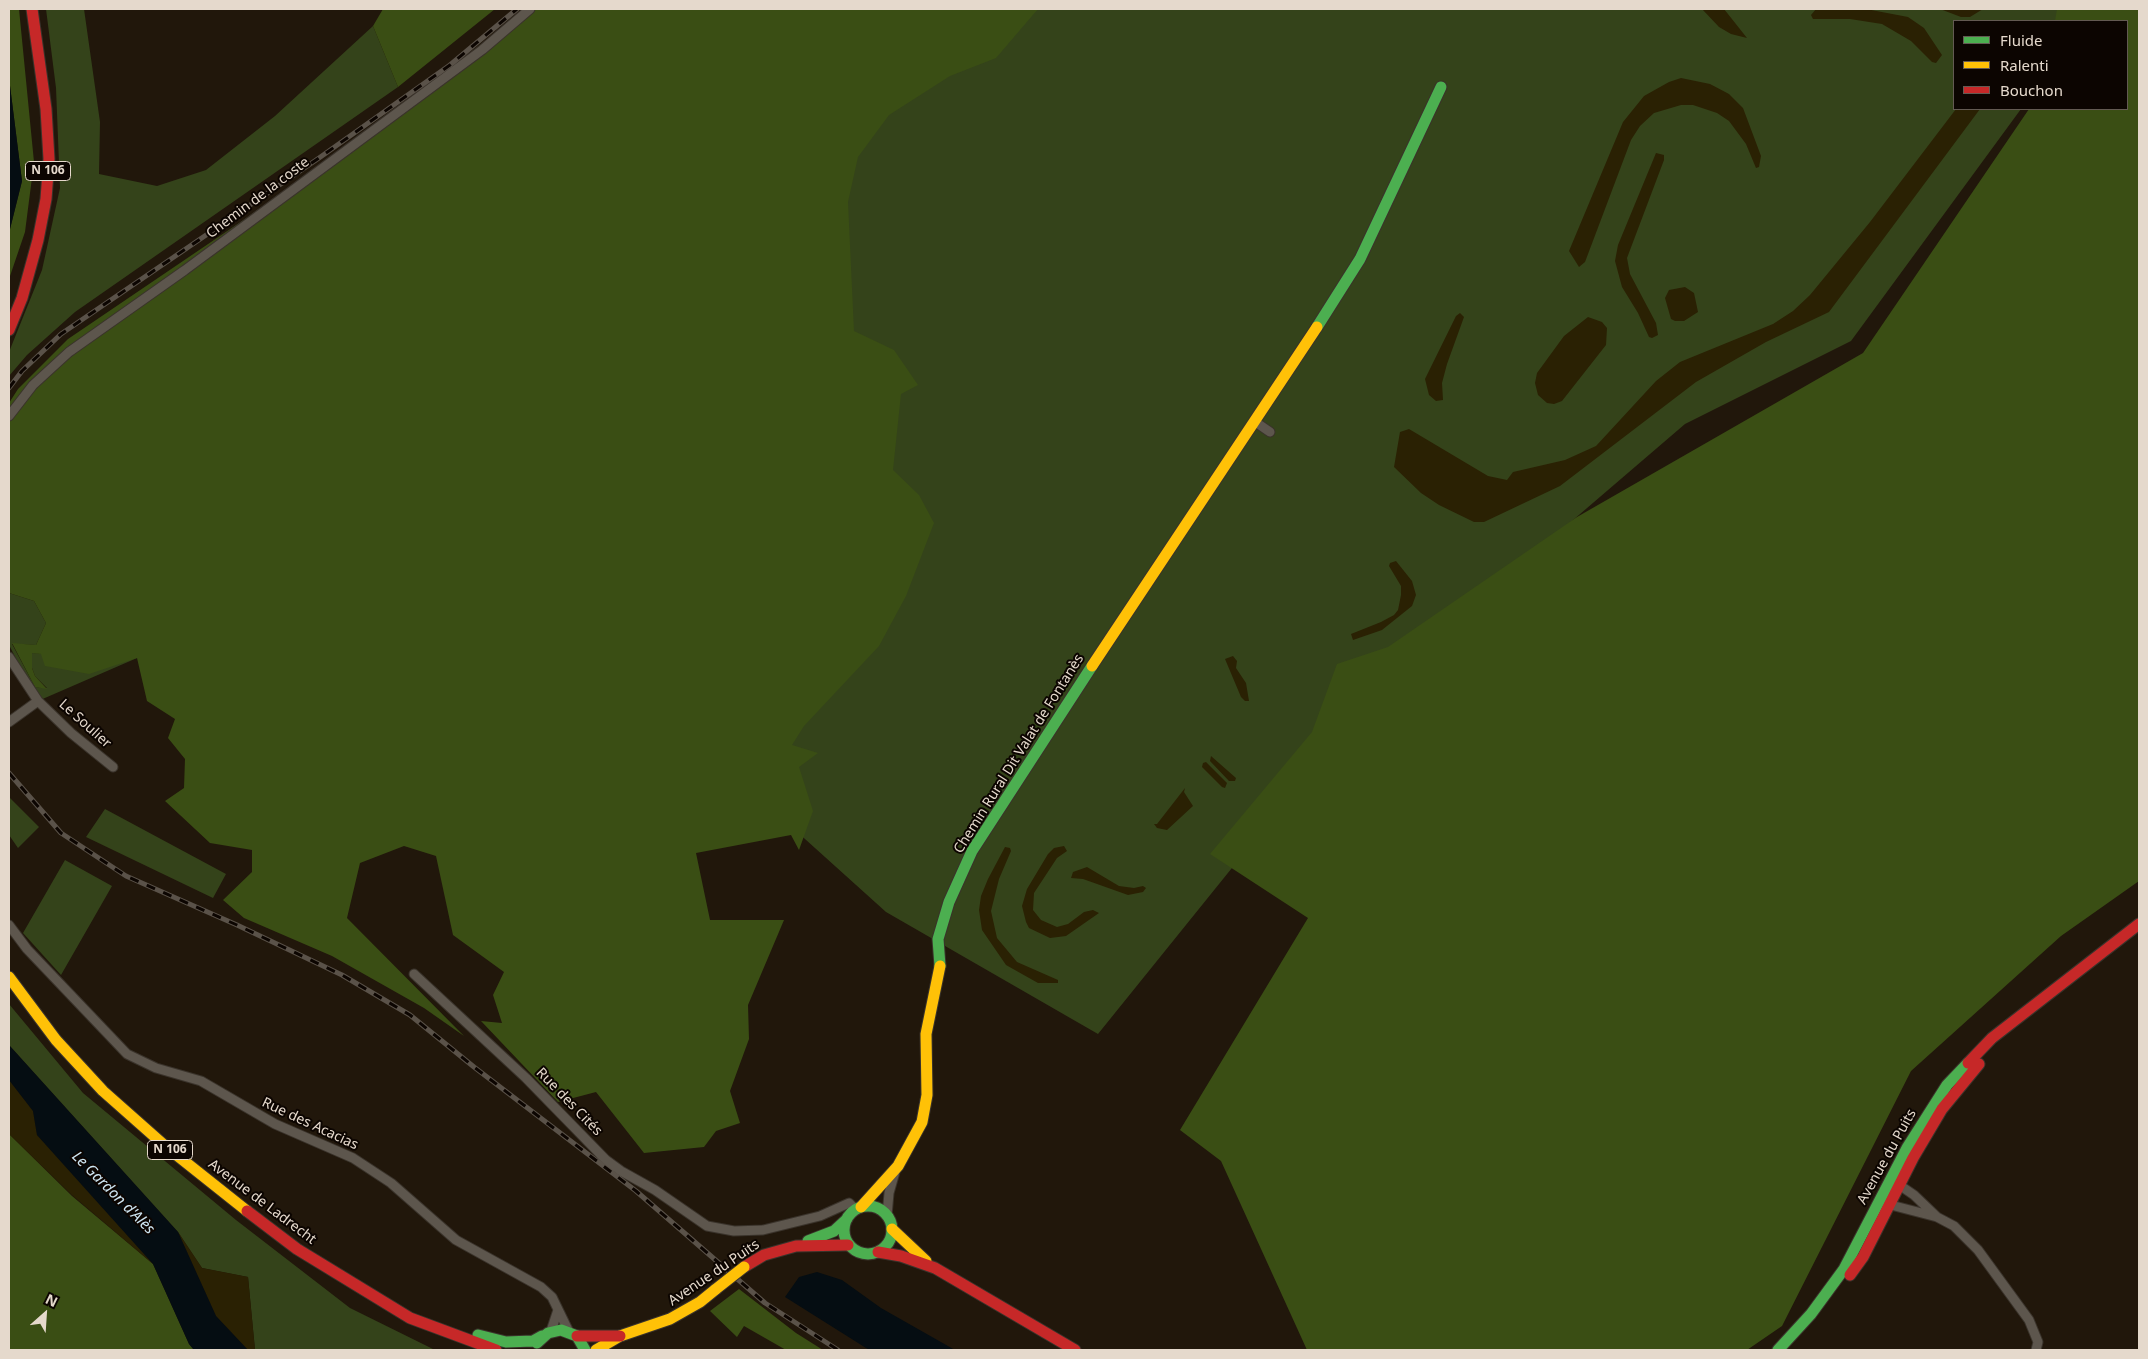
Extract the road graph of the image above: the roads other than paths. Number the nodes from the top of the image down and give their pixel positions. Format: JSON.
{"nodes":[{"id":1,"x":32,"y":9,"type":"edge"},
{"id":2,"x":530,"y":9,"type":"edge"},
{"id":3,"x":1441,"y":87,"type":"dead end"},
{"id":4,"x":9,"y":330,"type":"edge"},
{"id":5,"x":9,"y":416,"type":"edge"},
{"id":6,"x":1254,"y":421,"type":"junction"},
{"id":7,"x":1270,"y":432,"type":"dead end"},
{"id":8,"x":9,"y":657,"type":"edge"},
{"id":9,"x":38,"y":701,"type":"junction"},
{"id":10,"x":9,"y":722,"type":"edge"},
{"id":11,"x":113,"y":767,"type":"dead end"},
{"id":12,"x":2139,"y":924,"type":"edge"},
{"id":13,"x":9,"y":925,"type":"edge"},
{"id":14,"x":414,"y":974,"type":"dead end"},
{"id":15,"x":9,"y":977,"type":"edge"},
{"id":16,"x":898,"y":1166,"type":"junction"},
{"id":17,"x":1895,"y":1182,"type":"junction"},
{"id":18,"x":1885,"y":1203,"type":"junction"},
{"id":19,"x":859,"y":1209,"type":"junction"},
{"id":20,"x":888,"y":1216,"type":"junction"},
{"id":21,"x":1937,"y":1217,"type":"junction"},
{"id":22,"x":847,"y":1219,"type":"junction"},
{"id":23,"x":892,"y":1229,"type":"junction"},
{"id":24,"x":848,"y":1245,"type":"junction"},
{"id":25,"x":796,"y":1246,"type":"junction"},
{"id":26,"x":878,"y":1252,"type":"junction"},
{"id":27,"x":934,"y":1268,"type":"junction"},
{"id":28,"x":361,"y":1290,"type":"junction"},
{"id":29,"x":558,"y":1310,"type":"junction"},
{"id":30,"x":547,"y":1334,"type":"junction"},
{"id":31,"x":573,"y":1334,"type":"junction"},
{"id":32,"x":620,"y":1336,"type":"junction"},
{"id":33,"x":496,"y":1350,"type":"edge"},
{"id":34,"x":534,"y":1350,"type":"edge"},
{"id":35,"x":585,"y":1350,"type":"edge"},
{"id":36,"x":596,"y":1350,"type":"edge"},
{"id":37,"x":1075,"y":1350,"type":"edge"},
{"id":38,"x":1778,"y":1350,"type":"edge"},
{"id":39,"x":1786,"y":1350,"type":"edge"},
{"id":40,"x":2037,"y":1350,"type":"edge"}],
"edges":[{"from":1,"to":4,"type":"main road","number":"N 106"},
{"from":2,"to":5,"type":"street","name":"Chemin de la coste"},
{"from":3,"to":6,"type":"main road","name":"Chemin Rural Dit Valat de Fontanès"},
{"from":6,"to":7,"type":"street"},
{"from":6,"to":16,"type":"main road","name":"Chemin Rural Dit Valat de Fontanès"},
{"from":8,"to":9,"type":"street"},
{"from":9,"to":10,"type":"street"},
{"from":9,"to":11,"type":"street","name":"Le Soulier"},
{"from":12,"to":17,"type":"main road","name":"Avenue du Puits"},
{"from":13,"to":29,"type":"street","name":"Rue des Acacias"},
{"from":14,"to":19,"type":"street","name":"Rue des Cités"},
{"from":15,"to":28,"type":"main road","name":"Avenue de Ladrecht","number":"N 106"},
{"from":16,"to":19,"type":"main road","name":"Chemin Rural Dit Valat de Fontanès"},
{"from":16,"to":20,"type":"street","name":"Chemin Rural Dit Valat de Fontanès"},
{"from":17,"to":18,"type":"main road","name":"Avenue du Puits"},
{"from":17,"to":21,"type":"street"},
{"from":18,"to":21,"type":"street"},
{"from":18,"to":38,"type":"main road","name":"Avenue du Puits"},
{"from":18,"to":39,"type":"main road","name":"Avenue du Puits"},
{"from":19,"to":20,"type":"main road"},
{"from":19,"to":22,"type":"main road"},
{"from":20,"to":23,"type":"main road"},
{"from":21,"to":40,"type":"street"},
{"from":22,"to":24,"type":"main road"},
{"from":22,"to":25,"type":"main road","name":"Avenue du Puits"},
{"from":23,"to":26,"type":"main road"},
{"from":23,"to":27,"type":"main road"},
{"from":24,"to":25,"type":"main road","name":"Avenue du Puits"},
{"from":24,"to":26,"type":"main road"},
{"from":25,"to":32,"type":"main road","name":"Avenue du Puits","bridge":true},
{"from":26,"to":27,"type":"main road"},
{"from":27,"to":37,"type":"main road"},
{"from":28,"to":30,"type":"main road","name":"Avenue de Ladrecht","number":"N 106"},
{"from":28,"to":33,"type":"main road","name":"Avenue de Ladrecht","number":"N 106"},
{"from":29,"to":30,"type":"street"},
{"from":29,"to":31,"type":"street","name":"Rue des Acacias"},
{"from":30,"to":31,"type":"main road","name":"Avenue de Ladrecht"},
{"from":30,"to":34,"type":"main road"},
{"from":31,"to":32,"type":"main road","name":"Avenue du Puits"},
{"from":31,"to":35,"type":"main road"},
{"from":32,"to":36,"type":"main road","name":"Avenue du Puits"}]}
